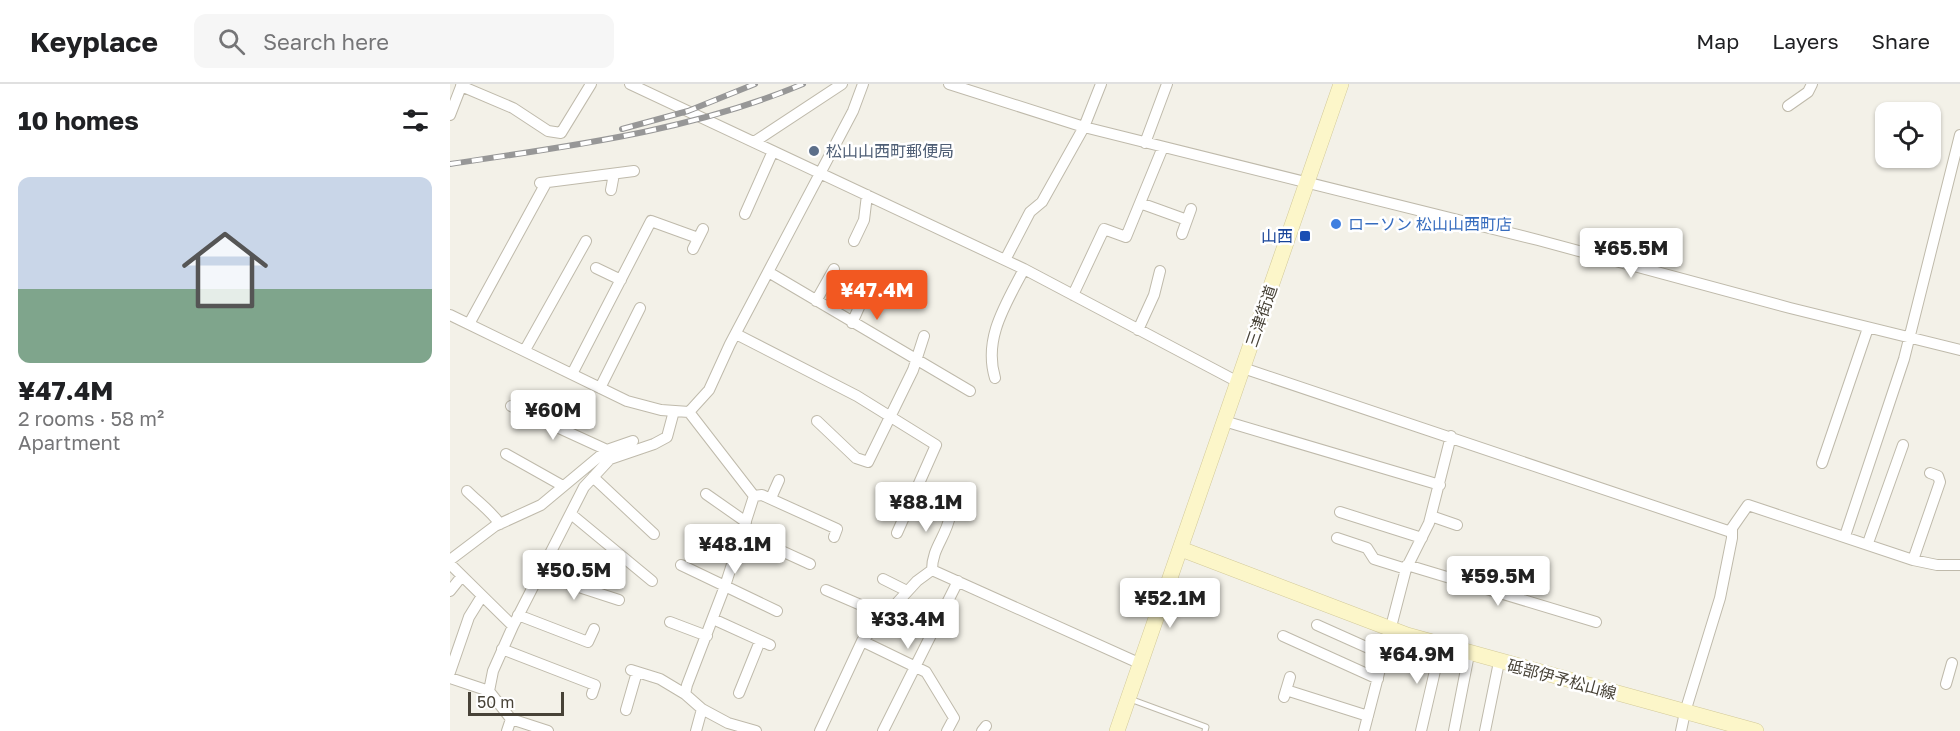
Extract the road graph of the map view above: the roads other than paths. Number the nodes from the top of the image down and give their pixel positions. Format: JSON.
{"nodes":[{"id":1,"x":591,"y":84,"type":"edge"},
{"id":2,"x":632,"y":84,"type":"edge"},
{"id":3,"x":842,"y":84,"type":"edge"},
{"id":4,"x":863,"y":84,"type":"edge"},
{"id":5,"x":949,"y":84,"type":"edge"},
{"id":6,"x":1101,"y":84,"type":"edge"},
{"id":7,"x":1167,"y":84,"type":"edge"},
{"id":8,"x":1341,"y":84,"type":"edge"},
{"id":9,"x":1812,"y":84,"type":"edge"},
{"id":10,"x":462,"y":85,"type":"edge"},
{"id":11,"x":1788,"y":106,"type":"dead end"},
{"id":12,"x":450,"y":115,"type":"edge"},
{"id":13,"x":1084,"y":127,"type":"junction"},
{"id":14,"x":1960,"y":135,"type":"edge"},
{"id":15,"x":754,"y":142,"type":"junction"},
{"id":16,"x":1145,"y":143,"type":"junction"},
{"id":17,"x":1163,"y":147,"type":"junction"},
{"id":18,"x":773,"y":151,"type":"junction"},
{"id":19,"x":634,"y":171,"type":"dead end"},
{"id":20,"x":819,"y":173,"type":"junction"},
{"id":21,"x":614,"y":174,"type":"junction"},
{"id":22,"x":1307,"y":183,"type":"junction"},
{"id":23,"x":611,"y":190,"type":"dead end"},
{"id":24,"x":867,"y":195,"type":"junction"},
{"id":25,"x":1140,"y":203,"type":"junction"},
{"id":26,"x":745,"y":214,"type":"dead end"},
{"id":27,"x":1182,"y":234,"type":"dead end"},
{"id":28,"x":586,"y":241,"type":"dead end"},
{"id":29,"x":854,"y":241,"type":"dead end"},
{"id":30,"x":693,"y":249,"type":"dead end"},
{"id":31,"x":1005,"y":260,"type":"junction"},
{"id":32,"x":596,"y":268,"type":"dead end"},
{"id":33,"x":834,"y":269,"type":"dead end"},
{"id":34,"x":1024,"y":270,"type":"junction"},
{"id":35,"x":1160,"y":271,"type":"dead end"},
{"id":36,"x":770,"y":273,"type":"junction"},
{"id":37,"x":621,"y":280,"type":"junction"},
{"id":38,"x":868,"y":287,"type":"dead end"},
{"id":39,"x":1073,"y":295,"type":"junction"},
{"id":40,"x":816,"y":301,"type":"junction"},
{"id":41,"x":640,"y":308,"type":"dead end"},
{"id":42,"x":450,"y":315,"type":"edge"},
{"id":43,"x":852,"y":323,"type":"junction"},
{"id":44,"x":469,"y":324,"type":"junction"},
{"id":45,"x":1868,"y":328,"type":"junction"},
{"id":46,"x":1138,"y":330,"type":"junction"},
{"id":47,"x":736,"y":334,"type":"junction"},
{"id":48,"x":924,"y":336,"type":"dead end"},
{"id":49,"x":1908,"y":339,"type":"junction"},
{"id":50,"x":525,"y":350,"type":"junction"},
{"id":51,"x":1960,"y":350,"type":"edge"},
{"id":52,"x":917,"y":359,"type":"junction"},
{"id":53,"x":572,"y":374,"type":"junction"},
{"id":54,"x":1240,"y":375,"type":"junction"},
{"id":55,"x":995,"y":378,"type":"dead end"},
{"id":56,"x":600,"y":388,"type":"junction"},
{"id":57,"x":970,"y":391,"type":"dead end"},
{"id":58,"x":511,"y":406,"type":"dead end"},
{"id":59,"x":674,"y":411,"type":"junction"},
{"id":60,"x":689,"y":411,"type":"junction"},
{"id":61,"x":890,"y":416,"type":"junction"},
{"id":62,"x":817,"y":421,"type":"dead end"},
{"id":63,"x":1224,"y":421,"type":"junction"},
{"id":64,"x":1451,"y":436,"type":"junction"},
{"id":65,"x":633,"y":441,"type":"dead end"},
{"id":66,"x":1903,"y":445,"type":"dead end"},
{"id":67,"x":607,"y":450,"type":"junction"},
{"id":68,"x":506,"y":454,"type":"dead end"},
{"id":69,"x":1822,"y":463,"type":"dead end"},
{"id":70,"x":1930,"y":473,"type":"dead end"},
{"id":71,"x":593,"y":477,"type":"junction"},
{"id":72,"x":779,"y":480,"type":"dead end"},
{"id":73,"x":1440,"y":485,"type":"junction"},
{"id":74,"x":563,"y":486,"type":"junction"},
{"id":75,"x":467,"y":491,"type":"dead end"},
{"id":76,"x":706,"y":494,"type":"dead end"},
{"id":77,"x":754,"y":496,"type":"junction"},
{"id":78,"x":771,"y":498,"type":"junction"},
{"id":79,"x":911,"y":501,"type":"junction"},
{"id":80,"x":1340,"y":512,"type":"dead end"},
{"id":81,"x":571,"y":514,"type":"junction"},
{"id":82,"x":1431,"y":516,"type":"junction"},
{"id":83,"x":746,"y":522,"type":"junction"},
{"id":84,"x":500,"y":524,"type":"junction"},
{"id":85,"x":1457,"y":525,"type":"dead end"},
{"id":86,"x":1731,"y":532,"type":"junction"},
{"id":87,"x":742,"y":533,"type":"junction"},
{"id":88,"x":897,"y":533,"type":"dead end"},
{"id":89,"x":654,"y":534,"type":"dead end"},
{"id":90,"x":1845,"y":536,"type":"junction"},
{"id":91,"x":834,"y":537,"type":"dead end"},
{"id":92,"x":1337,"y":538,"type":"dead end"},
{"id":93,"x":1422,"y":538,"type":"junction"},
{"id":94,"x":1868,"y":543,"type":"junction"},
{"id":95,"x":1181,"y":549,"type":"junction"},
{"id":96,"x":1913,"y":560,"type":"junction"},
{"id":97,"x":450,"y":562,"type":"edge"},
{"id":98,"x":810,"y":564,"type":"dead end"},
{"id":99,"x":681,"y":565,"type":"dead end"},
{"id":100,"x":1960,"y":565,"type":"edge"},
{"id":101,"x":1406,"y":567,"type":"junction"},
{"id":102,"x":932,"y":570,"type":"junction"},
{"id":103,"x":539,"y":574,"type":"junction"},
{"id":104,"x":462,"y":576,"type":"junction"},
{"id":105,"x":884,"y":579,"type":"dead end"},
{"id":106,"x":652,"y":581,"type":"dead end"},
{"id":107,"x":958,"y":581,"type":"junction"},
{"id":108,"x":1511,"y":583,"type":"dead end"},
{"id":109,"x":725,"y":586,"type":"junction"},
{"id":110,"x":826,"y":590,"type":"dead end"},
{"id":111,"x":450,"y":591,"type":"edge"},
{"id":112,"x":907,"y":591,"type":"junction"},
{"id":113,"x":1507,"y":595,"type":"junction"},
{"id":114,"x":482,"y":596,"type":"junction"},
{"id":115,"x":619,"y":600,"type":"dead end"},
{"id":116,"x":777,"y":611,"type":"dead end"},
{"id":117,"x":519,"y":615,"type":"junction"},
{"id":118,"x":884,"y":615,"type":"junction"},
{"id":119,"x":713,"y":619,"type":"junction"},
{"id":120,"x":670,"y":622,"type":"dead end"},
{"id":121,"x":1596,"y":622,"type":"dead end"},
{"id":122,"x":1317,"y":625,"type":"dead end"},
{"id":123,"x":513,"y":626,"type":"junction"},
{"id":124,"x":594,"y":629,"type":"dead end"},
{"id":125,"x":1391,"y":629,"type":"junction"},
{"id":126,"x":707,"y":636,"type":"junction"},
{"id":127,"x":1283,"y":636,"type":"dead end"},
{"id":128,"x":862,"y":641,"type":"junction"},
{"id":129,"x":1441,"y":645,"type":"junction"},
{"id":130,"x":502,"y":649,"type":"junction"},
{"id":131,"x":1469,"y":654,"type":"junction"},
{"id":132,"x":1384,"y":655,"type":"junction"},
{"id":133,"x":1499,"y":662,"type":"junction"},
{"id":134,"x":1952,"y":663,"type":"dead end"},
{"id":135,"x":1141,"y":664,"type":"junction"},
{"id":136,"x":915,"y":666,"type":"junction"},
{"id":137,"x":450,"y":672,"type":"edge"},
{"id":138,"x":1290,"y":677,"type":"dead end"},
{"id":139,"x":450,"y":678,"type":"edge"},
{"id":140,"x":1378,"y":679,"type":"junction"},
{"id":141,"x":1960,"y":679,"type":"edge"},
{"id":142,"x":1327,"y":690,"type":"dead end"},
{"id":143,"x":489,"y":691,"type":"junction"},
{"id":144,"x":739,"y":693,"type":"dead end"},
{"id":145,"x":592,"y":694,"type":"dead end"},
{"id":146,"x":685,"y":694,"type":"junction"},
{"id":147,"x":1128,"y":699,"type":"junction"},
{"id":148,"x":1323,"y":702,"type":"junction"},
{"id":149,"x":626,"y":710,"type":"dead end"},
{"id":150,"x":702,"y":710,"type":"junction"},
{"id":151,"x":1684,"y":712,"type":"junction"},
{"id":152,"x":1368,"y":716,"type":"junction"},
{"id":153,"x":511,"y":719,"type":"junction"},
{"id":154,"x":507,"y":731,"type":"edge"},
{"id":155,"x":548,"y":731,"type":"edge"},
{"id":156,"x":696,"y":731,"type":"edge"},
{"id":157,"x":756,"y":731,"type":"edge"},
{"id":158,"x":820,"y":731,"type":"edge"},
{"id":159,"x":883,"y":731,"type":"edge"},
{"id":160,"x":946,"y":731,"type":"edge"},
{"id":161,"x":1117,"y":731,"type":"edge"},
{"id":162,"x":1204,"y":731,"type":"edge"},
{"id":163,"x":1364,"y":731,"type":"edge"},
{"id":164,"x":1421,"y":731,"type":"edge"},
{"id":165,"x":1454,"y":731,"type":"edge"},
{"id":166,"x":1485,"y":731,"type":"edge"},
{"id":167,"x":1681,"y":731,"type":"edge"},
{"id":168,"x":1756,"y":731,"type":"edge"}],
"edges":[{"from":1,"to":10,"type":"street"},
{"from":2,"to":15,"type":"street"},
{"from":3,"to":15,"type":"street"},
{"from":4,"to":20,"type":"street"},
{"from":5,"to":13,"type":"street"},
{"from":6,"to":13,"type":"street"},
{"from":7,"to":16,"type":"street"},
{"from":8,"to":22,"type":"main road","name":"三津街道"},
{"from":9,"to":11,"type":"street"},
{"from":10,"to":12,"type":"street"},
{"from":13,"to":16,"type":"street"},
{"from":13,"to":31,"type":"street"},
{"from":14,"to":49,"type":"street"},
{"from":15,"to":18,"type":"street"},
{"from":16,"to":17,"type":"street"},
{"from":17,"to":22,"type":"street"},
{"from":17,"to":25,"type":"street"},
{"from":18,"to":20,"type":"street"},
{"from":18,"to":26,"type":"street"},
{"from":19,"to":21,"type":"street"},
{"from":20,"to":24,"type":"street"},
{"from":20,"to":36,"type":"street"},
{"from":21,"to":23,"type":"street"},
{"from":21,"to":44,"type":"street"},
{"from":22,"to":45,"type":"street"},
{"from":22,"to":54,"type":"main road","name":"三津街道"},
{"from":24,"to":29,"type":"street"},
{"from":24,"to":31,"type":"street"},
{"from":25,"to":27,"type":"street"},
{"from":25,"to":39,"type":"street"},
{"from":28,"to":50,"type":"street"},
{"from":30,"to":37,"type":"street"},
{"from":31,"to":34,"type":"street"},
{"from":32,"to":37,"type":"street"},
{"from":33,"to":40,"type":"street"},
{"from":34,"to":39,"type":"street"},
{"from":34,"to":55,"type":"street"},
{"from":35,"to":46,"type":"street"},
{"from":36,"to":40,"type":"street"},
{"from":36,"to":47,"type":"street"},
{"from":37,"to":53,"type":"street"},
{"from":38,"to":43,"type":"street"},
{"from":39,"to":46,"type":"street"},
{"from":40,"to":43,"type":"street"},
{"from":41,"to":56,"type":"street"},
{"from":42,"to":44,"type":"street"},
{"from":43,"to":52,"type":"street"},
{"from":44,"to":50,"type":"street"},
{"from":45,"to":49,"type":"street"},
{"from":45,"to":69,"type":"street"},
{"from":46,"to":54,"type":"street"},
{"from":47,"to":60,"type":"street"},
{"from":47,"to":61,"type":"street"},
{"from":48,"to":52,"type":"street"},
{"from":49,"to":51,"type":"street"},
{"from":49,"to":90,"type":"street"},
{"from":50,"to":53,"type":"street"},
{"from":52,"to":57,"type":"street"},
{"from":52,"to":61,"type":"street"},
{"from":53,"to":56,"type":"street"},
{"from":54,"to":63,"type":"main road","name":"三津街道"},
{"from":54,"to":64,"type":"street"},
{"from":56,"to":59,"type":"street"},
{"from":58,"to":67,"type":"street"},
{"from":59,"to":60,"type":"street"},
{"from":59,"to":71,"type":"street"},
{"from":60,"to":77,"type":"street"},
{"from":61,"to":62,"type":"street"},
{"from":61,"to":79,"type":"street"},
{"from":63,"to":73,"type":"street"},
{"from":63,"to":95,"type":"main road","name":"三津街道"},
{"from":64,"to":73,"type":"street"},
{"from":64,"to":86,"type":"street"},
{"from":65,"to":67,"type":"street"},
{"from":66,"to":94,"type":"street"},
{"from":67,"to":74,"type":"street"},
{"from":68,"to":74,"type":"street"},
{"from":70,"to":96,"type":"street"},
{"from":71,"to":81,"type":"street"},
{"from":71,"to":89,"type":"street"},
{"from":72,"to":78,"type":"street"},
{"from":73,"to":82,"type":"street"},
{"from":74,"to":84,"type":"street"},
{"from":75,"to":84,"type":"street"},
{"from":76,"to":83,"type":"street"},
{"from":77,"to":78,"type":"street"},
{"from":77,"to":83,"type":"street"},
{"from":78,"to":91,"type":"street"},
{"from":79,"to":88,"type":"street"},
{"from":79,"to":102,"type":"street"},
{"from":80,"to":93,"type":"street"},
{"from":81,"to":103,"type":"street"},
{"from":81,"to":106,"type":"street"},
{"from":82,"to":85,"type":"street"},
{"from":82,"to":93,"type":"street"},
{"from":83,"to":87,"type":"street"},
{"from":84,"to":97,"type":"street"},
{"from":86,"to":90,"type":"street"},
{"from":86,"to":151,"type":"street"},
{"from":87,"to":98,"type":"street"},
{"from":87,"to":109,"type":"street"},
{"from":90,"to":94,"type":"street"},
{"from":92,"to":101,"type":"street"},
{"from":93,"to":101,"type":"street"},
{"from":94,"to":96,"type":"street"},
{"from":95,"to":125,"type":"main road","name":"砥部伊予松山線"},
{"from":95,"to":135,"type":"main road"},
{"from":96,"to":100,"type":"street"},
{"from":97,"to":104,"type":"street"},
{"from":99,"to":109,"type":"street"},
{"from":101,"to":113,"type":"street"},
{"from":101,"to":125,"type":"street"},
{"from":102,"to":107,"type":"street"},
{"from":102,"to":112,"type":"street"},
{"from":103,"to":115,"type":"street"},
{"from":103,"to":117,"type":"street"},
{"from":104,"to":111,"type":"street"},
{"from":104,"to":114,"type":"street"},
{"from":105,"to":112,"type":"street"},
{"from":107,"to":135,"type":"street"},
{"from":107,"to":136,"type":"street"},
{"from":108,"to":113,"type":"street"},
{"from":109,"to":116,"type":"street"},
{"from":109,"to":119,"type":"street"},
{"from":110,"to":118,"type":"street"},
{"from":112,"to":118,"type":"street"},
{"from":113,"to":121,"type":"street"},
{"from":114,"to":123,"type":"street"},
{"from":114,"to":137,"type":"street"},
{"from":117,"to":123,"type":"street"},
{"from":117,"to":124,"type":"street"},
{"from":118,"to":128,"type":"street"},
{"from":119,"to":126,"type":"street"},
{"from":119,"to":144,"type":"street"},
{"from":120,"to":126,"type":"street"},
{"from":122,"to":132,"type":"street"},
{"from":123,"to":130,"type":"street"},
{"from":125,"to":129,"type":"main road","name":"砥部伊予松山線"},
{"from":125,"to":132,"type":"street"},
{"from":126,"to":146,"type":"street"},
{"from":127,"to":140,"type":"street"},
{"from":128,"to":136,"type":"street"},
{"from":128,"to":158,"type":"street"},
{"from":129,"to":131,"type":"main road","name":"砥部伊予松山線"},
{"from":129,"to":164,"type":"street"},
{"from":130,"to":143,"type":"street"},
{"from":130,"to":145,"type":"street"},
{"from":131,"to":133,"type":"main road","name":"砥部伊予松山線"},
{"from":131,"to":165,"type":"street"},
{"from":132,"to":140,"type":"street"},
{"from":133,"to":151,"type":"main road","name":"砥部伊予松山線"},
{"from":133,"to":166,"type":"street"},
{"from":134,"to":141,"type":"street"},
{"from":135,"to":147,"type":"main road"},
{"from":136,"to":159,"type":"street"},
{"from":136,"to":160,"type":"street"},
{"from":138,"to":148,"type":"street"},
{"from":139,"to":143,"type":"street"},
{"from":140,"to":152,"type":"street"},
{"from":142,"to":148,"type":"street"},
{"from":143,"to":153,"type":"street"},
{"from":146,"to":149,"type":"street"},
{"from":146,"to":150,"type":"street"},
{"from":147,"to":161,"type":"main road"},
{"from":147,"to":162,"type":"lane"},
{"from":148,"to":152,"type":"street"},
{"from":150,"to":156,"type":"street"},
{"from":150,"to":157,"type":"street"},
{"from":151,"to":167,"type":"street"},
{"from":151,"to":168,"type":"main road","name":"砥部伊予松山線"},
{"from":152,"to":163,"type":"street"},
{"from":153,"to":154,"type":"street"},
{"from":153,"to":155,"type":"street"}]}
